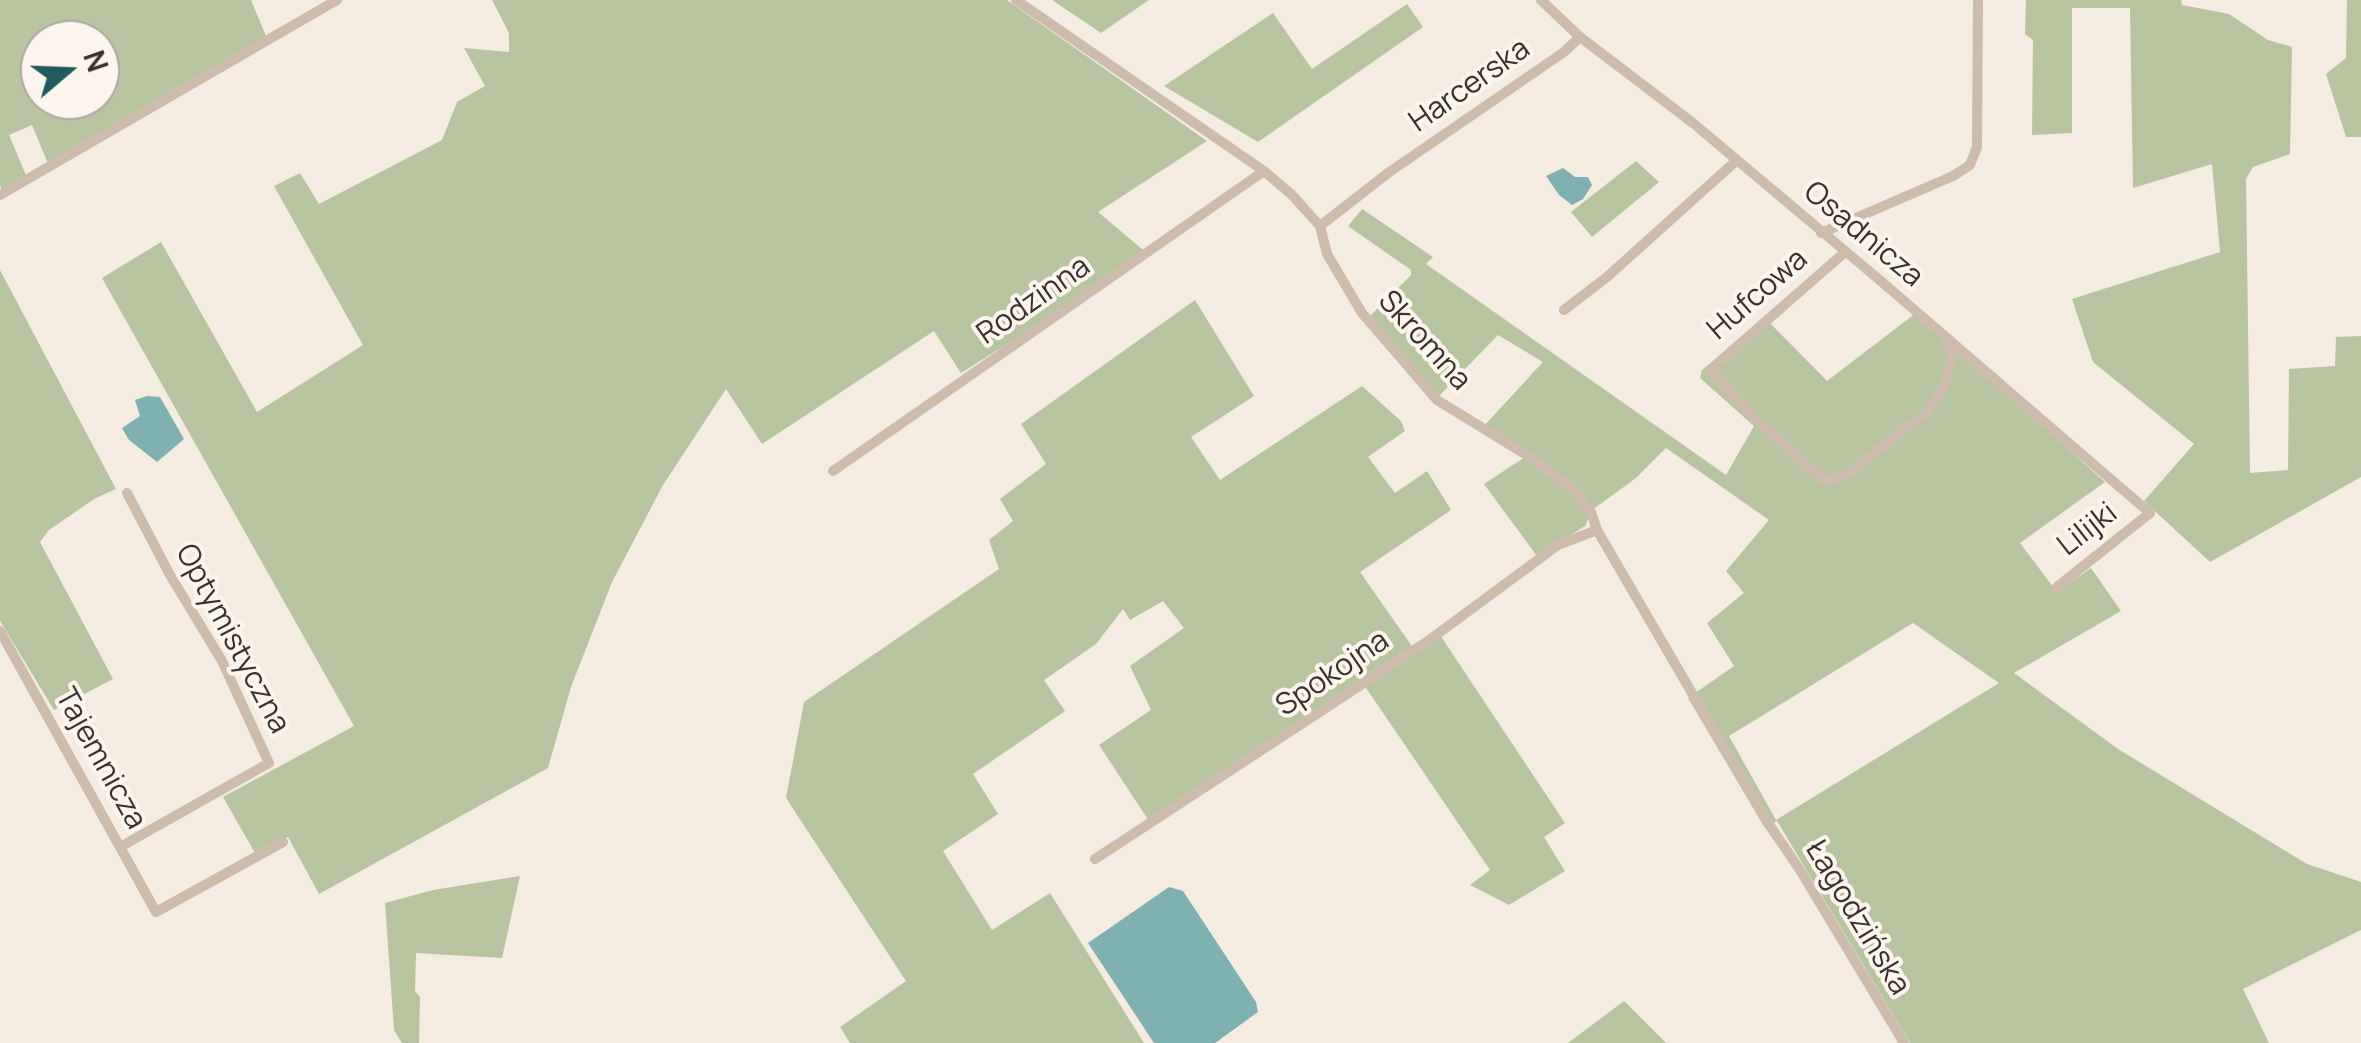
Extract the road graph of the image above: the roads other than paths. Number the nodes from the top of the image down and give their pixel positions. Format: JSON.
{"nodes":[{"id":1,"x":337,"y":0,"type":"edge"},
{"id":2,"x":1016,"y":0,"type":"edge"},
{"id":3,"x":1541,"y":0,"type":"edge"},
{"id":4,"x":1978,"y":0,"type":"edge"},
{"id":5,"x":1580,"y":37,"type":"junction"},
{"id":6,"x":1736,"y":161,"type":"junction"},
{"id":7,"x":1264,"y":172,"type":"junction"},
{"id":8,"x":0,"y":195,"type":"edge"},
{"id":9,"x":1320,"y":226,"type":"junction"},
{"id":10,"x":1821,"y":233,"type":"junction"},
{"id":11,"x":1844,"y":252,"type":"junction"},
{"id":12,"x":1564,"y":310,"type":"dead end"},
{"id":13,"x":1944,"y":337,"type":"junction"},
{"id":14,"x":833,"y":472,"type":"dead end"},
{"id":15,"x":127,"y":493,"type":"dead end"},
{"id":16,"x":2150,"y":513,"type":"joint"},
{"id":17,"x":1597,"y":530,"type":"junction"},
{"id":18,"x":2057,"y":587,"type":"dead end"},
{"id":19,"x":0,"y":631,"type":"edge"},
{"id":20,"x":1766,"y":820,"type":"joint"},
{"id":21,"x":283,"y":842,"type":"dead end"},
{"id":22,"x":120,"y":847,"type":"junction"},
{"id":23,"x":1095,"y":859,"type":"dead end"},
{"id":24,"x":1904,"y":1043,"type":"edge"}],
"edges":[{"from":1,"to":8,"type":"street"},
{"from":2,"to":7,"type":"street","name":"Skromna"},
{"from":3,"to":5,"type":"street","name":"Osadnicza"},
{"from":4,"to":10,"type":"street"},
{"from":5,"to":6,"type":"street","name":"Osadnicza"},
{"from":5,"to":9,"type":"street","name":"Harcerska"},
{"from":6,"to":10,"type":"street","name":"Osadnicza"},
{"from":6,"to":12,"type":"street"},
{"from":7,"to":9,"type":"street","name":"Skromna"},
{"from":7,"to":14,"type":"street","name":"Rodzinna"},
{"from":9,"to":17,"type":"street","name":"Skromna"},
{"from":10,"to":11,"type":"street","name":"Osadnicza"},
{"from":11,"to":13,"type":"street","name":"Osadnicza"},
{"from":11,"to":13,"type":"street","name":"Hufcowa"},
{"from":13,"to":16,"type":"street","name":"Osadnicza"},
{"from":15,"to":22,"type":"street","name":"Optymistyczna"},
{"from":16,"to":18,"type":"street","name":"Lilijki"},
{"from":17,"to":20,"type":"street","name":"Skromna"},
{"from":17,"to":23,"type":"street","name":"Spokojna"},
{"from":19,"to":22,"type":"street","name":"Tajemnicza"},
{"from":20,"to":24,"type":"street","name":"Łagodzińska"},
{"from":21,"to":22,"type":"street","name":"Tajemnicza"}]}
